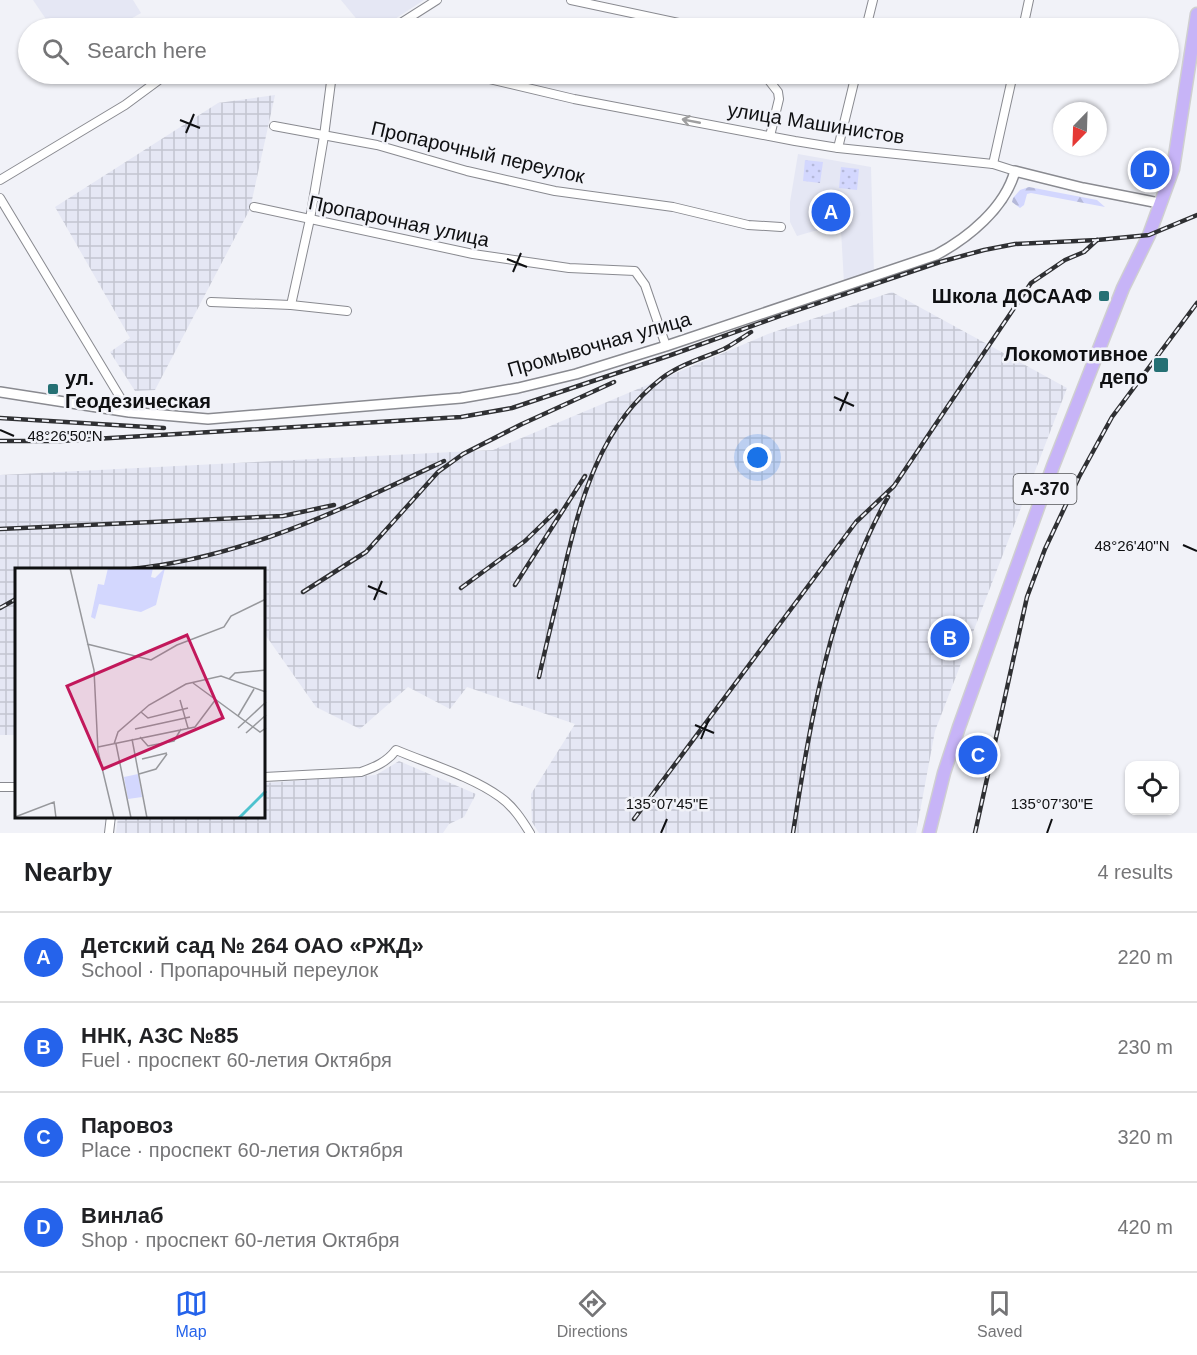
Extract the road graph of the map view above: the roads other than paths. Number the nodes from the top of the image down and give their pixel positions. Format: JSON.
{"nodes":[{"id":1,"x":437,"y":0,"type":"edge"},
{"id":2,"x":571,"y":0,"type":"edge"},
{"id":3,"x":873,"y":0,"type":"edge"},
{"id":4,"x":1029,"y":0,"type":"edge"},
{"id":5,"x":1197,"y":14,"type":"edge"},
{"id":6,"x":409,"y":18,"type":"edge"},
{"id":7,"x":655,"y":18,"type":"edge"},
{"id":8,"x":868,"y":18,"type":"edge"},
{"id":9,"x":1025,"y":18,"type":"edge"},
{"id":10,"x":153,"y":84,"type":"edge"},
{"id":11,"x":331,"y":84,"type":"edge"},
{"id":12,"x":510,"y":84,"type":"edge"},
{"id":13,"x":772,"y":84,"type":"edge"},
{"id":14,"x":854,"y":84,"type":"edge"},
{"id":15,"x":1011,"y":84,"type":"edge"},
{"id":16,"x":274,"y":126,"type":"dead end"},
{"id":17,"x":324,"y":136,"type":"junction"},
{"id":18,"x":770,"y":136,"type":"junction"},
{"id":19,"x":838,"y":148,"type":"junction"},
{"id":20,"x":993,"y":164,"type":"junction"},
{"id":21,"x":1015,"y":171,"type":"junction"},
{"id":22,"x":0,"y":180,"type":"edge"},
{"id":23,"x":0,"y":198,"type":"edge"},
{"id":24,"x":1159,"y":203,"type":"junction"},
{"id":25,"x":254,"y":207,"type":"dead end"},
{"id":26,"x":310,"y":219,"type":"junction"},
{"id":27,"x":781,"y":227,"type":"dead end"},
{"id":28,"x":211,"y":302,"type":"dead end"},
{"id":29,"x":291,"y":305,"type":"junction"},
{"id":30,"x":347,"y":311,"type":"dead end"},
{"id":31,"x":666,"y":346,"type":"junction"},
{"id":32,"x":0,"y":392,"type":"edge"},
{"id":33,"x":129,"y":412,"type":"junction"},
{"id":34,"x":266,"y":777,"type":"edge"},
{"id":35,"x":111,"y":818,"type":"edge"},
{"id":36,"x":109,"y":833,"type":"edge"},
{"id":37,"x":530,"y":833,"type":"edge"},
{"id":38,"x":929,"y":833,"type":"edge"}],
"edges":[{"from":1,"to":6,"type":"street"},
{"from":2,"to":7,"type":"street"},
{"from":3,"to":8,"type":"street"},
{"from":4,"to":9,"type":"street"},
{"from":5,"to":24,"type":"highway","number":"А-370"},
{"from":10,"to":22,"type":"street"},
{"from":11,"to":17,"type":"street"},
{"from":18,"to":12,"type":"street","name":"улица Машинистов","one_way":true},
{"from":13,"to":18,"type":"street"},
{"from":14,"to":19,"type":"street"},
{"from":15,"to":20,"type":"street"},
{"from":16,"to":17,"type":"street","name":"Пропарочный переулок"},
{"from":17,"to":26,"type":"street"},
{"from":17,"to":27,"type":"street","name":"Пропарочный переулок"},
{"from":18,"to":19,"type":"street","name":"улица Машинистов"},
{"from":19,"to":20,"type":"street","name":"улица Машинистов"},
{"from":20,"to":21,"type":"street","name":"улица Машинистов"},
{"from":21,"to":24,"type":"street","name":"улица Машинистов"},
{"from":21,"to":31,"type":"street","name":"Промывочная улица"},
{"from":23,"to":33,"type":"street"},
{"from":24,"to":38,"type":"highway","number":"А-370"},
{"from":25,"to":26,"type":"street","name":"Пропарочная улица"},
{"from":26,"to":29,"type":"street"},
{"from":26,"to":31,"type":"street","name":"Пропарочная улица"},
{"from":28,"to":29,"type":"street"},
{"from":29,"to":30,"type":"street"},
{"from":31,"to":33,"type":"street","name":"Промывочная улица"},
{"from":32,"to":33,"type":"street","name":"Промывочная улица"},
{"from":34,"to":37,"type":"street"},
{"from":35,"to":36,"type":"street"}]}
